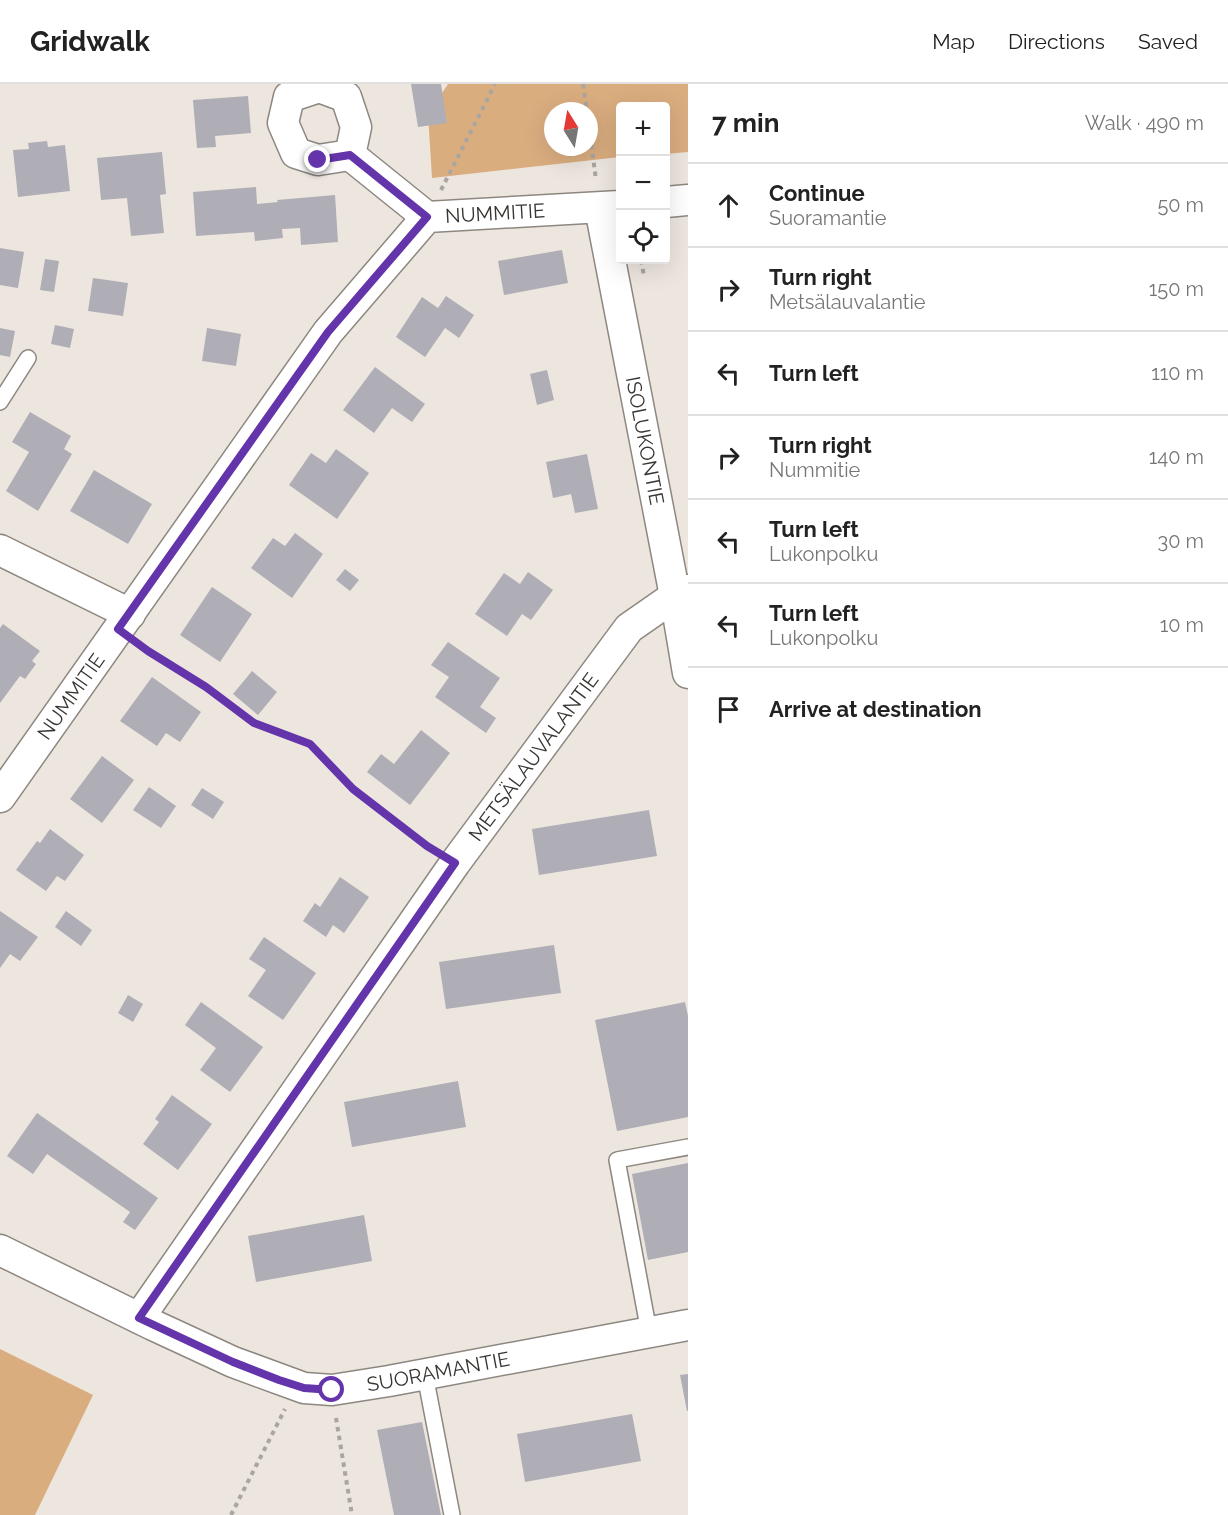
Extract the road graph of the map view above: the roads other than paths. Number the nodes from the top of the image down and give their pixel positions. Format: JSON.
{"nodes":[{"id":1,"x":350,"y":155,"type":"dead end"},
{"id":2,"x":688,"y":200,"type":"edge"},
{"id":3,"x":670,"y":202,"type":"edge"},
{"id":4,"x":610,"y":207,"type":"edge"},
{"id":5,"x":427,"y":217,"type":"junction"},
{"id":6,"x":28,"y":358,"type":"dead end"},
{"id":7,"x":0,"y":402,"type":"edge"},
{"id":8,"x":0,"y":550,"type":"edge"},
{"id":9,"x":681,"y":593,"type":"edge"},
{"id":10,"x":124,"y":622,"type":"junction"},
{"id":11,"x":688,"y":673,"type":"edge"},
{"id":12,"x":0,"y":797,"type":"edge"},
{"id":13,"x":688,"y":1147,"type":"edge"},
{"id":14,"x":0,"y":1250,"type":"edge"},
{"id":15,"x":139,"y":1318,"type":"junction"},
{"id":16,"x":688,"y":1325,"type":"edge"},
{"id":17,"x":649,"y":1332,"type":"junction"},
{"id":18,"x":425,"y":1375,"type":"junction"},
{"id":19,"x":452,"y":1515,"type":"edge"}],
"edges":[{"from":1,"to":5,"type":"street"},
{"from":2,"to":3,"type":"street"},
{"from":4,"to":5,"type":"street","name":"NUMMITIE"},
{"from":4,"to":9,"type":"street","name":"ISOLUKONTIE"},
{"from":5,"to":10,"type":"street","name":"NUMMITIE"},
{"from":6,"to":7,"type":"lane"},
{"from":8,"to":10,"type":"street"},
{"from":9,"to":11,"type":"street","name":"ISOLUKONTIE"},
{"from":9,"to":15,"type":"street","name":"METSÄLAUVALANTIE"},
{"from":10,"to":12,"type":"street","name":"NUMMITIE"},
{"from":13,"to":17,"type":"lane"},
{"from":14,"to":15,"type":"street","name":"SUORAMANTIE"},
{"from":15,"to":18,"type":"street","name":"SUORAMANTIE"},
{"from":16,"to":17,"type":"street","name":"SUORAMANTIE"},
{"from":17,"to":18,"type":"street","name":"SUORAMANTIE"},
{"from":18,"to":19,"type":"lane"}]}
